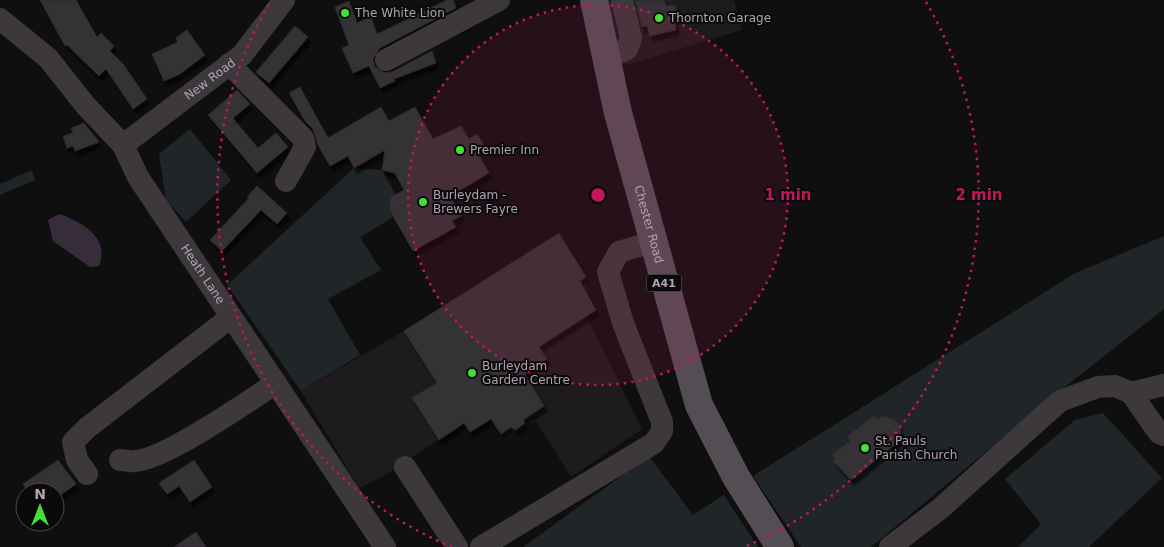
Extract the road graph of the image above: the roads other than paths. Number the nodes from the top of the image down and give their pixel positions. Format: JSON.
{"nodes":[{"id":1,"x":284,"y":0,"type":"edge"},
{"id":2,"x":499,"y":0,"type":"edge"},
{"id":3,"x":594,"y":0,"type":"edge"},
{"id":4,"x":622,"y":0,"type":"edge"},
{"id":5,"x":0,"y":19,"type":"edge"},
{"id":6,"x":607,"y":58,"type":"junction"},
{"id":7,"x":386,"y":60,"type":"dead end"},
{"id":8,"x":229,"y":64,"type":"junction"},
{"id":9,"x":123,"y":145,"type":"junction"},
{"id":10,"x":286,"y":181,"type":"dead end"},
{"id":11,"x":652,"y":242,"type":"junction"},
{"id":12,"x":231,"y":317,"type":"junction"},
{"id":13,"x":276,"y":383,"type":"junction"},
{"id":14,"x":1164,"y":385,"type":"edge"},
{"id":15,"x":1131,"y":393,"type":"junction"},
{"id":16,"x":1164,"y":435,"type":"edge"},
{"id":17,"x":120,"y":460,"type":"dead end"},
{"id":18,"x":405,"y":467,"type":"dead end"},
{"id":19,"x":87,"y":474,"type":"dead end"},
{"id":20,"x":385,"y":547,"type":"edge"},
{"id":21,"x":457,"y":547,"type":"edge"},
{"id":22,"x":481,"y":547,"type":"edge"},
{"id":23,"x":780,"y":547,"type":"edge"},
{"id":24,"x":890,"y":547,"type":"edge"}],
"edges":[{"from":1,"to":8,"type":"street","name":"New Road"},
{"from":2,"to":7,"type":"street"},
{"from":3,"to":6,"type":"main road","name":"Chester Road","number":"A41"},
{"from":4,"to":6,"type":"street"},
{"from":5,"to":9,"type":"street","name":"Heath Lane"},
{"from":6,"to":11,"type":"main road","name":"Chester Road","number":"A41"},
{"from":8,"to":9,"type":"street","name":"New Road"},
{"from":8,"to":10,"type":"street"},
{"from":9,"to":12,"type":"street","name":"Heath Lane"},
{"from":11,"to":22,"type":"street"},
{"from":11,"to":23,"type":"main road","name":"Chester Road","number":"A41"},
{"from":12,"to":13,"type":"street","name":"Heath Lane"},
{"from":12,"to":19,"type":"street"},
{"from":13,"to":17,"type":"street"},
{"from":13,"to":20,"type":"street","name":"Heath Lane"},
{"from":14,"to":15,"type":"street"},
{"from":15,"to":16,"type":"street"},
{"from":15,"to":24,"type":"street"},
{"from":18,"to":21,"type":"street"}]}
